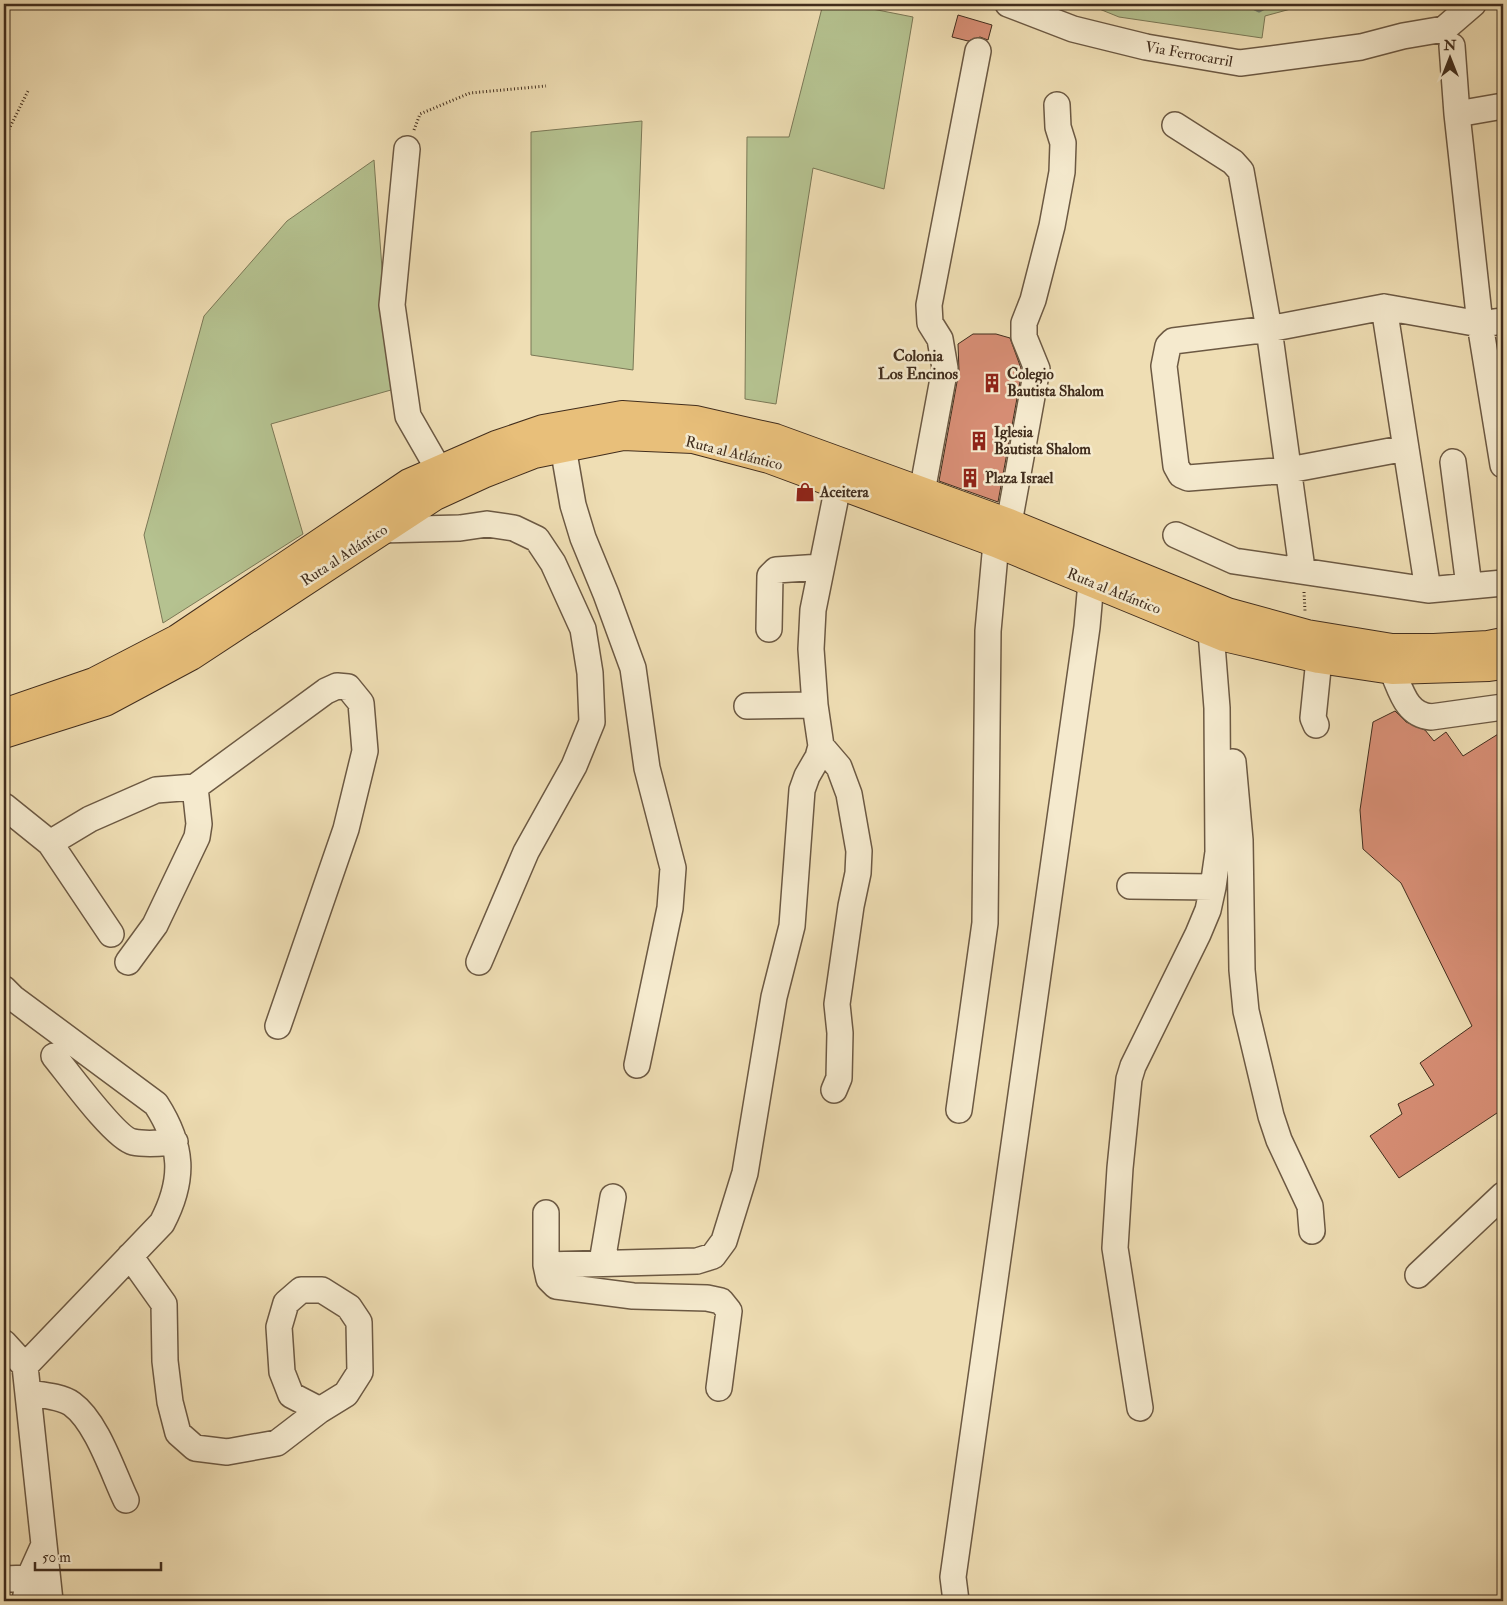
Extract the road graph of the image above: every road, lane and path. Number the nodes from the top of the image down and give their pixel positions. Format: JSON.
{"nodes":[{"id":1,"x":1008,"y":4,"type":"edge"},
{"id":2,"x":1473,"y":4,"type":"edge"},
{"id":3,"x":1452,"y":46,"type":"dead end"},
{"id":4,"x":978,"y":51,"type":"dead end"},
{"id":5,"x":546,"y":86,"type":"dead end"},
{"id":6,"x":28,"y":91,"type":"dead end"},
{"id":7,"x":1057,"y":105,"type":"dead end"},
{"id":8,"x":1503,"y":106,"type":"edge"},
{"id":9,"x":1457,"y":114,"type":"junction"},
{"id":10,"x":1174,"y":125,"type":"dead end"},
{"id":11,"x":4,"y":139,"type":"edge"},
{"id":12,"x":406,"y":149,"type":"joint"},
{"id":13,"x":1384,"y":307,"type":"junction"},
{"id":14,"x":1491,"y":323,"type":"edge"},
{"id":15,"x":1269,"y":329,"type":"junction"},
{"id":16,"x":563,"y":447,"type":"junction"},
{"id":17,"x":1406,"y":448,"type":"junction"},
{"id":18,"x":1453,"y":462,"type":"dead end"},
{"id":19,"x":1503,"y":465,"type":"edge"},
{"id":20,"x":439,"y":470,"type":"junction"},
{"id":21,"x":1288,"y":470,"type":"junction"},
{"id":22,"x":838,"y":486,"type":"junction"},
{"id":23,"x":922,"y":492,"type":"junction"},
{"id":24,"x":380,"y":530,"type":"junction"},
{"id":25,"x":1003,"y":533,"type":"junction"},
{"id":26,"x":1176,"y":535,"type":"dead end"},
{"id":27,"x":821,"y":567,"type":"junction"},
{"id":28,"x":1302,"y":569,"type":"junction"},
{"id":29,"x":1091,"y":582,"type":"junction"},
{"id":30,"x":1503,"y":583,"type":"edge"},
{"id":31,"x":1469,"y":586,"type":"junction"},
{"id":32,"x":1428,"y":590,"type":"junction"},
{"id":33,"x":770,"y":629,"type":"dead end"},
{"id":34,"x":1218,"y":634,"type":"junction"},
{"id":35,"x":1307,"y":634,"type":"junction"},
{"id":36,"x":1503,"y":642,"type":"edge"},
{"id":37,"x":1319,"y":659,"type":"junction"},
{"id":38,"x":1503,"y":665,"type":"edge"},
{"id":39,"x":1392,"y":670,"type":"junction"},
{"id":40,"x":815,"y":705,"type":"junction"},
{"id":41,"x":747,"y":706,"type":"dead end"},
{"id":42,"x":1503,"y":707,"type":"edge"},
{"id":43,"x":4,"y":713,"type":"edge"},
{"id":44,"x":1316,"y":726,"type":"dead end"},
{"id":45,"x":4,"y":734,"type":"edge"},
{"id":46,"x":821,"y":746,"type":"junction"},
{"id":47,"x":195,"y":787,"type":"junction"},
{"id":48,"x":4,"y":806,"type":"edge"},
{"id":49,"x":50,"y":843,"type":"junction"},
{"id":50,"x":1130,"y":886,"type":"dead end"},
{"id":51,"x":1213,"y":887,"type":"junction"},
{"id":52,"x":110,"y":934,"type":"dead end"},
{"id":53,"x":128,"y":962,"type":"dead end"},
{"id":54,"x":479,"y":962,"type":"dead end"},
{"id":55,"x":4,"y":989,"type":"edge"},
{"id":56,"x":278,"y":1026,"type":"dead end"},
{"id":57,"x":54,"y":1056,"type":"dead end"},
{"id":58,"x":637,"y":1065,"type":"dead end"},
{"id":59,"x":834,"y":1090,"type":"dead end"},
{"id":60,"x":959,"y":1110,"type":"dead end"},
{"id":61,"x":175,"y":1142,"type":"junction"},
{"id":62,"x":1503,"y":1195,"type":"edge"},
{"id":63,"x":613,"y":1197,"type":"dead end"},
{"id":64,"x":546,"y":1213,"type":"dead end"},
{"id":65,"x":1312,"y":1231,"type":"dead end"},
{"id":66,"x":130,"y":1256,"type":"junction"},
{"id":67,"x":602,"y":1262,"type":"junction"},
{"id":68,"x":546,"y":1265,"type":"junction"},
{"id":69,"x":1418,"y":1275,"type":"dead end"},
{"id":70,"x":4,"y":1343,"type":"edge"},
{"id":71,"x":25,"y":1366,"type":"junction"},
{"id":72,"x":719,"y":1388,"type":"dead end"},
{"id":73,"x":28,"y":1393,"type":"junction"},
{"id":74,"x":1140,"y":1408,"type":"dead end"},
{"id":75,"x":320,"y":1410,"type":"junction"},
{"id":76,"x":126,"y":1500,"type":"dead end"},
{"id":77,"x":42,"y":1547,"type":"junction"},
{"id":78,"x":4,"y":1579,"type":"edge"},
{"id":79,"x":27,"y":1590,"type":"edge"},
{"id":80,"x":50,"y":1601,"type":"edge"},
{"id":81,"x":956,"y":1601,"type":"edge"}],
"edges":[{"from":1,"to":2,"type":"street","name":"Via Ferrocarril"},
{"from":3,"to":9,"type":"street"},
{"from":4,"to":23,"type":"street"},
{"from":5,"to":12,"type":"path"},
{"from":6,"to":11,"type":"path"},
{"from":7,"to":25,"type":"street"},
{"from":8,"to":9,"type":"street"},
{"from":9,"to":14,"type":"street"},
{"from":10,"to":15,"type":"street"},
{"from":12,"to":20,"type":"street"},
{"from":13,"to":14,"type":"street"},
{"from":13,"to":15,"type":"street"},
{"from":13,"to":17,"type":"street"},
{"from":14,"to":19,"type":"street"},
{"from":15,"to":21,"type":"street"},
{"from":15,"to":21,"type":"street"},
{"from":16,"to":22,"type":"highway","name":"Ruta al Atlántico"},
{"from":16,"to":24,"type":"highway","name":"Ruta al Atlántico"},
{"from":16,"to":58,"type":"street"},
{"from":17,"to":21,"type":"street"},
{"from":17,"to":32,"type":"street"},
{"from":18,"to":31,"type":"street"},
{"from":20,"to":23,"type":"highway","name":"Ruta al Atlántico"},
{"from":20,"to":43,"type":"highway","name":"Ruta al Atlántico"},
{"from":21,"to":28,"type":"street"},
{"from":22,"to":25,"type":"highway","name":"Ruta al Atlántico"},
{"from":22,"to":27,"type":"street"},
{"from":23,"to":25,"type":"highway","name":"Ruta al Atlántico"},
{"from":24,"to":45,"type":"highway","name":"Ruta al Atlántico"},
{"from":24,"to":54,"type":"street"},
{"from":25,"to":29,"type":"highway","name":"Ruta al Atlántico"},
{"from":25,"to":35,"type":"highway","name":"Ruta al Atlántico"},
{"from":25,"to":60,"type":"street"},
{"from":26,"to":28,"type":"street"},
{"from":27,"to":33,"type":"street"},
{"from":27,"to":40,"type":"street"},
{"from":28,"to":32,"type":"street"},
{"from":28,"to":35,"type":"path"},
{"from":29,"to":34,"type":"highway","name":"Ruta al Atlántico"},
{"from":29,"to":81,"type":"street"},
{"from":30,"to":31,"type":"street"},
{"from":31,"to":32,"type":"street"},
{"from":34,"to":37,"type":"highway","name":"Ruta al Atlántico"},
{"from":34,"to":51,"type":"street"},
{"from":34,"to":65,"type":"street"},
{"from":35,"to":36,"type":"highway","name":"Ruta al Atlántico"},
{"from":37,"to":39,"type":"highway","name":"Ruta al Atlántico"},
{"from":37,"to":44,"type":"street"},
{"from":38,"to":39,"type":"highway","name":"Ruta al Atlántico"},
{"from":39,"to":42,"type":"street"},
{"from":40,"to":41,"type":"street"},
{"from":40,"to":46,"type":"street"},
{"from":46,"to":59,"type":"street"},
{"from":46,"to":67,"type":"street"},
{"from":47,"to":49,"type":"street"},
{"from":47,"to":53,"type":"street"},
{"from":47,"to":56,"type":"street"},
{"from":48,"to":49,"type":"street"},
{"from":49,"to":52,"type":"street"},
{"from":50,"to":51,"type":"street"},
{"from":51,"to":74,"type":"street"},
{"from":55,"to":61,"type":"street"},
{"from":57,"to":61,"type":"street"},
{"from":61,"to":66,"type":"street"},
{"from":62,"to":69,"type":"street"},
{"from":63,"to":67,"type":"street"},
{"from":64,"to":68,"type":"street"},
{"from":66,"to":71,"type":"street"},
{"from":66,"to":75,"type":"street"},
{"from":67,"to":68,"type":"street"},
{"from":68,"to":72,"type":"street"},
{"from":70,"to":71,"type":"street"},
{"from":71,"to":73,"type":"street"},
{"from":73,"to":76,"type":"street"},
{"from":73,"to":77,"type":"street"},
{"from":75,"to":75,"type":"street"},
{"from":77,"to":79,"type":"street"},
{"from":77,"to":80,"type":"street"},
{"from":78,"to":79,"type":"street"}]}
